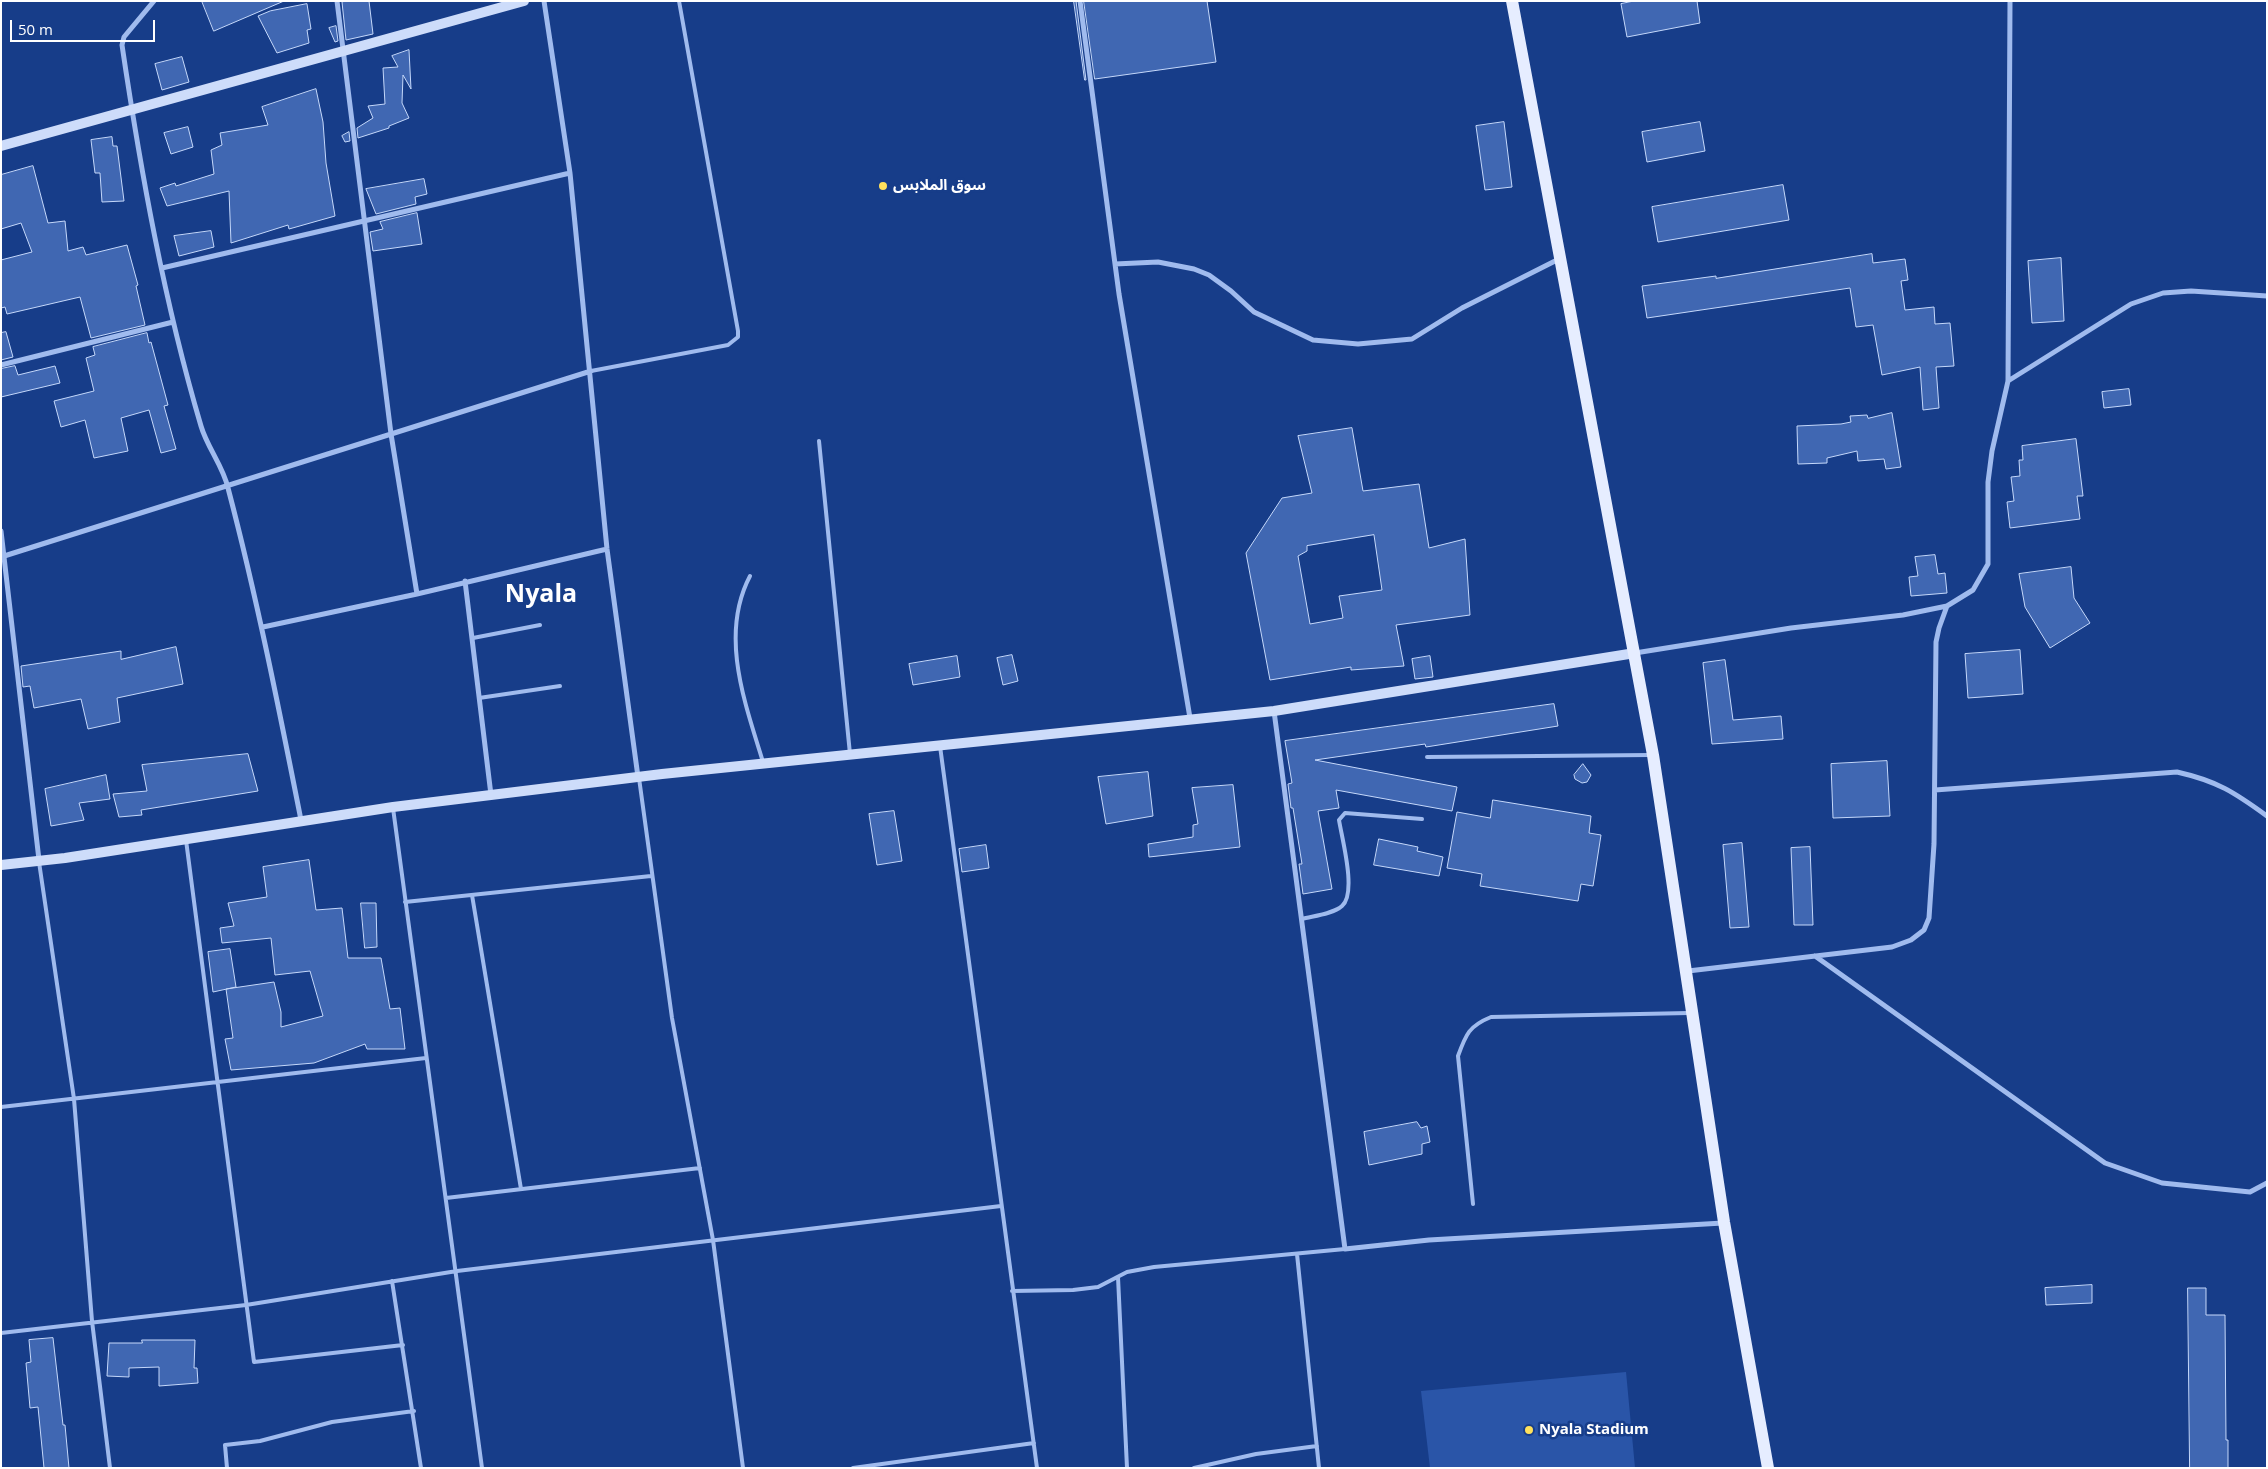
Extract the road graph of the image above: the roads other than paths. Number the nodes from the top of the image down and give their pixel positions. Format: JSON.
{"nodes":[{"id":1,"x":154,"y":1,"type":"edge"},
{"id":2,"x":337,"y":1,"type":"edge"},
{"id":3,"x":524,"y":1,"type":"edge"},
{"id":4,"x":544,"y":1,"type":"edge"},
{"id":5,"x":679,"y":1,"type":"edge"},
{"id":6,"x":1080,"y":1,"type":"edge"},
{"id":7,"x":1512,"y":1,"type":"edge"},
{"id":8,"x":2010,"y":1,"type":"edge"},
{"id":9,"x":343,"y":52,"type":"junction"},
{"id":10,"x":131,"y":109,"type":"junction"},
{"id":11,"x":1,"y":146,"type":"edge"},
{"id":12,"x":570,"y":174,"type":"junction"},
{"id":13,"x":364,"y":221,"type":"junction"},
{"id":14,"x":1560,"y":259,"type":"junction"},
{"id":15,"x":1115,"y":264,"type":"junction"},
{"id":16,"x":162,"y":268,"type":"junction"},
{"id":17,"x":2267,"y":296,"type":"edge"},
{"id":18,"x":173,"y":322,"type":"junction"},
{"id":19,"x":1,"y":365,"type":"edge"},
{"id":20,"x":591,"y":371,"type":"junction"},
{"id":21,"x":2008,"y":381,"type":"junction"},
{"id":22,"x":391,"y":434,"type":"junction"},
{"id":23,"x":819,"y":441,"type":"dead end"},
{"id":24,"x":227,"y":484,"type":"junction"},
{"id":25,"x":1,"y":532,"type":"edge"},
{"id":26,"x":607,"y":549,"type":"junction"},
{"id":27,"x":3,"y":556,"type":"edge"},
{"id":28,"x":750,"y":576,"type":"dead end"},
{"id":29,"x":465,"y":581,"type":"junction"},
{"id":30,"x":417,"y":594,"type":"junction"},
{"id":31,"x":1947,"y":606,"type":"junction"},
{"id":32,"x":540,"y":625,"type":"dead end"},
{"id":33,"x":263,"y":627,"type":"junction"},
{"id":34,"x":473,"y":638,"type":"junction"},
{"id":35,"x":1635,"y":653,"type":"junction"},
{"id":36,"x":560,"y":686,"type":"dead end"},
{"id":37,"x":479,"y":698,"type":"junction"},
{"id":38,"x":1274,"y":711,"type":"junction"},
{"id":39,"x":1190,"y":718,"type":"junction"},
{"id":40,"x":940,"y":743,"type":"junction"},
{"id":41,"x":850,"y":755,"type":"junction"},
{"id":42,"x":1654,"y":755,"type":"junction"},
{"id":43,"x":1427,"y":757,"type":"dead end"},
{"id":44,"x":763,"y":762,"type":"junction"},
{"id":45,"x":638,"y":777,"type":"junction"},
{"id":46,"x":1935,"y":790,"type":"junction"},
{"id":47,"x":491,"y":796,"type":"junction"},
{"id":48,"x":393,"y":807,"type":"junction"},
{"id":49,"x":2267,"y":816,"type":"edge"},
{"id":50,"x":1422,"y":819,"type":"dead end"},
{"id":51,"x":301,"y":820,"type":"junction"},
{"id":52,"x":186,"y":840,"type":"junction"},
{"id":53,"x":39,"y":860,"type":"junction"},
{"id":54,"x":1,"y":865,"type":"edge"},
{"id":55,"x":651,"y":876,"type":"junction"},
{"id":56,"x":472,"y":895,"type":"junction"},
{"id":57,"x":405,"y":902,"type":"junction"},
{"id":58,"x":1302,"y":919,"type":"junction"},
{"id":59,"x":1815,"y":956,"type":"junction"},
{"id":60,"x":1688,"y":971,"type":"junction"},
{"id":61,"x":1694,"y":1012,"type":"junction"},
{"id":62,"x":426,"y":1058,"type":"junction"},
{"id":63,"x":220,"y":1083,"type":"junction"},
{"id":64,"x":74,"y":1099,"type":"junction"},
{"id":65,"x":1,"y":1107,"type":"edge"},
{"id":66,"x":700,"y":1168,"type":"junction"},
{"id":67,"x":2267,"y":1183,"type":"edge"},
{"id":68,"x":521,"y":1190,"type":"junction"},
{"id":69,"x":446,"y":1198,"type":"junction"},
{"id":70,"x":1473,"y":1204,"type":"dead end"},
{"id":71,"x":1001,"y":1206,"type":"junction"},
{"id":72,"x":1724,"y":1222,"type":"junction"},
{"id":73,"x":713,"y":1240,"type":"junction"},
{"id":74,"x":1345,"y":1249,"type":"junction"},
{"id":75,"x":1297,"y":1254,"type":"junction"},
{"id":76,"x":457,"y":1271,"type":"junction"},
{"id":77,"x":1118,"y":1277,"type":"junction"},
{"id":78,"x":392,"y":1281,"type":"junction"},
{"id":79,"x":1012,"y":1291,"type":"junction"},
{"id":80,"x":246,"y":1305,"type":"junction"},
{"id":81,"x":92,"y":1321,"type":"junction"},
{"id":82,"x":1,"y":1333,"type":"edge"},
{"id":83,"x":403,"y":1345,"type":"junction"},
{"id":84,"x":414,"y":1411,"type":"junction"},
{"id":85,"x":1034,"y":1444,"type":"junction"},
{"id":86,"x":1317,"y":1446,"type":"junction"},
{"id":87,"x":110,"y":1468,"type":"edge"},
{"id":88,"x":227,"y":1468,"type":"edge"},
{"id":89,"x":421,"y":1468,"type":"edge"},
{"id":90,"x":482,"y":1468,"type":"edge"},
{"id":91,"x":743,"y":1468,"type":"edge"},
{"id":92,"x":853,"y":1468,"type":"edge"},
{"id":93,"x":1037,"y":1468,"type":"edge"},
{"id":94,"x":1127,"y":1468,"type":"edge"},
{"id":95,"x":1195,"y":1468,"type":"edge"},
{"id":96,"x":1319,"y":1468,"type":"edge"},
{"id":97,"x":1768,"y":1468,"type":"edge"}],
"edges":[{"from":1,"to":10,"type":"street"},
{"from":2,"to":9,"type":"street"},
{"from":3,"to":9,"type":"main road"},
{"from":4,"to":12,"type":"street"},
{"from":5,"to":20,"type":"lane"},
{"from":6,"to":15,"type":"street"},
{"from":7,"to":14,"type":"main road"},
{"from":8,"to":21,"type":"street"},
{"from":9,"to":10,"type":"main road"},
{"from":9,"to":13,"type":"street"},
{"from":10,"to":11,"type":"main road"},
{"from":10,"to":16,"type":"street"},
{"from":12,"to":13,"type":"street"},
{"from":12,"to":20,"type":"street"},
{"from":13,"to":16,"type":"street"},
{"from":13,"to":22,"type":"street"},
{"from":14,"to":15,"type":"street"},
{"from":14,"to":35,"type":"main road"},
{"from":15,"to":39,"type":"street"},
{"from":16,"to":18,"type":"street"},
{"from":17,"to":21,"type":"street"},
{"from":18,"to":19,"type":"street"},
{"from":18,"to":24,"type":"street"},
{"from":20,"to":22,"type":"street"},
{"from":20,"to":26,"type":"street"},
{"from":21,"to":31,"type":"street"},
{"from":22,"to":24,"type":"street"},
{"from":22,"to":30,"type":"street"},
{"from":23,"to":41,"type":"lane"},
{"from":24,"to":27,"type":"street"},
{"from":24,"to":33,"type":"street"},
{"from":25,"to":27,"type":"street"},
{"from":26,"to":29,"type":"street"},
{"from":26,"to":45,"type":"street"},
{"from":27,"to":53,"type":"street"},
{"from":28,"to":44,"type":"lane"},
{"from":29,"to":30,"type":"street"},
{"from":29,"to":34,"type":"street"},
{"from":30,"to":33,"type":"street"},
{"from":31,"to":35,"type":"street"},
{"from":31,"to":46,"type":"street"},
{"from":32,"to":34,"type":"lane"},
{"from":33,"to":51,"type":"street"},
{"from":34,"to":37,"type":"street"},
{"from":35,"to":38,"type":"main road"},
{"from":35,"to":42,"type":"main road"},
{"from":36,"to":37,"type":"lane"},
{"from":37,"to":47,"type":"street"},
{"from":38,"to":39,"type":"main road"},
{"from":38,"to":58,"type":"street"},
{"from":39,"to":40,"type":"main road"},
{"from":40,"to":41,"type":"main road"},
{"from":40,"to":71,"type":"lane"},
{"from":41,"to":44,"type":"main road"},
{"from":42,"to":43,"type":"lane"},
{"from":42,"to":60,"type":"main road"},
{"from":44,"to":45,"type":"main road"},
{"from":45,"to":47,"type":"main road"},
{"from":45,"to":55,"type":"lane"},
{"from":46,"to":49,"type":"street"},
{"from":46,"to":59,"type":"street"},
{"from":47,"to":48,"type":"main road"},
{"from":48,"to":51,"type":"main road"},
{"from":48,"to":57,"type":"lane"},
{"from":50,"to":58,"type":"lane"},
{"from":51,"to":52,"type":"main road"},
{"from":52,"to":53,"type":"main road"},
{"from":52,"to":63,"type":"lane"},
{"from":53,"to":54,"type":"main road"},
{"from":53,"to":64,"type":"lane"},
{"from":55,"to":56,"type":"lane"},
{"from":55,"to":66,"type":"lane"},
{"from":56,"to":57,"type":"lane"},
{"from":56,"to":68,"type":"lane"},
{"from":57,"to":62,"type":"lane"},
{"from":58,"to":74,"type":"street"},
{"from":59,"to":60,"type":"street"},
{"from":59,"to":67,"type":"street"},
{"from":60,"to":61,"type":"main road"},
{"from":61,"to":70,"type":"lane"},
{"from":61,"to":72,"type":"main road"},
{"from":62,"to":63,"type":"lane"},
{"from":62,"to":69,"type":"lane"},
{"from":63,"to":64,"type":"lane"},
{"from":63,"to":80,"type":"lane"},
{"from":64,"to":65,"type":"lane"},
{"from":64,"to":81,"type":"lane"},
{"from":66,"to":68,"type":"lane"},
{"from":66,"to":73,"type":"lane"},
{"from":68,"to":69,"type":"lane"},
{"from":69,"to":76,"type":"lane"},
{"from":71,"to":73,"type":"lane"},
{"from":71,"to":79,"type":"lane"},
{"from":72,"to":74,"type":"street"},
{"from":72,"to":97,"type":"main road"},
{"from":73,"to":76,"type":"lane"},
{"from":73,"to":91,"type":"lane"},
{"from":74,"to":75,"type":"lane"},
{"from":75,"to":77,"type":"lane"},
{"from":75,"to":86,"type":"lane"},
{"from":76,"to":78,"type":"lane"},
{"from":76,"to":90,"type":"lane"},
{"from":77,"to":79,"type":"lane"},
{"from":77,"to":94,"type":"lane"},
{"from":78,"to":80,"type":"lane"},
{"from":78,"to":83,"type":"lane"},
{"from":79,"to":85,"type":"lane"},
{"from":80,"to":81,"type":"lane"},
{"from":80,"to":83,"type":"lane"},
{"from":81,"to":82,"type":"lane"},
{"from":81,"to":87,"type":"lane"},
{"from":83,"to":84,"type":"lane"},
{"from":84,"to":88,"type":"lane"},
{"from":84,"to":89,"type":"lane"},
{"from":85,"to":92,"type":"lane"},
{"from":85,"to":93,"type":"lane"},
{"from":86,"to":95,"type":"lane"},
{"from":86,"to":96,"type":"lane"}]}
